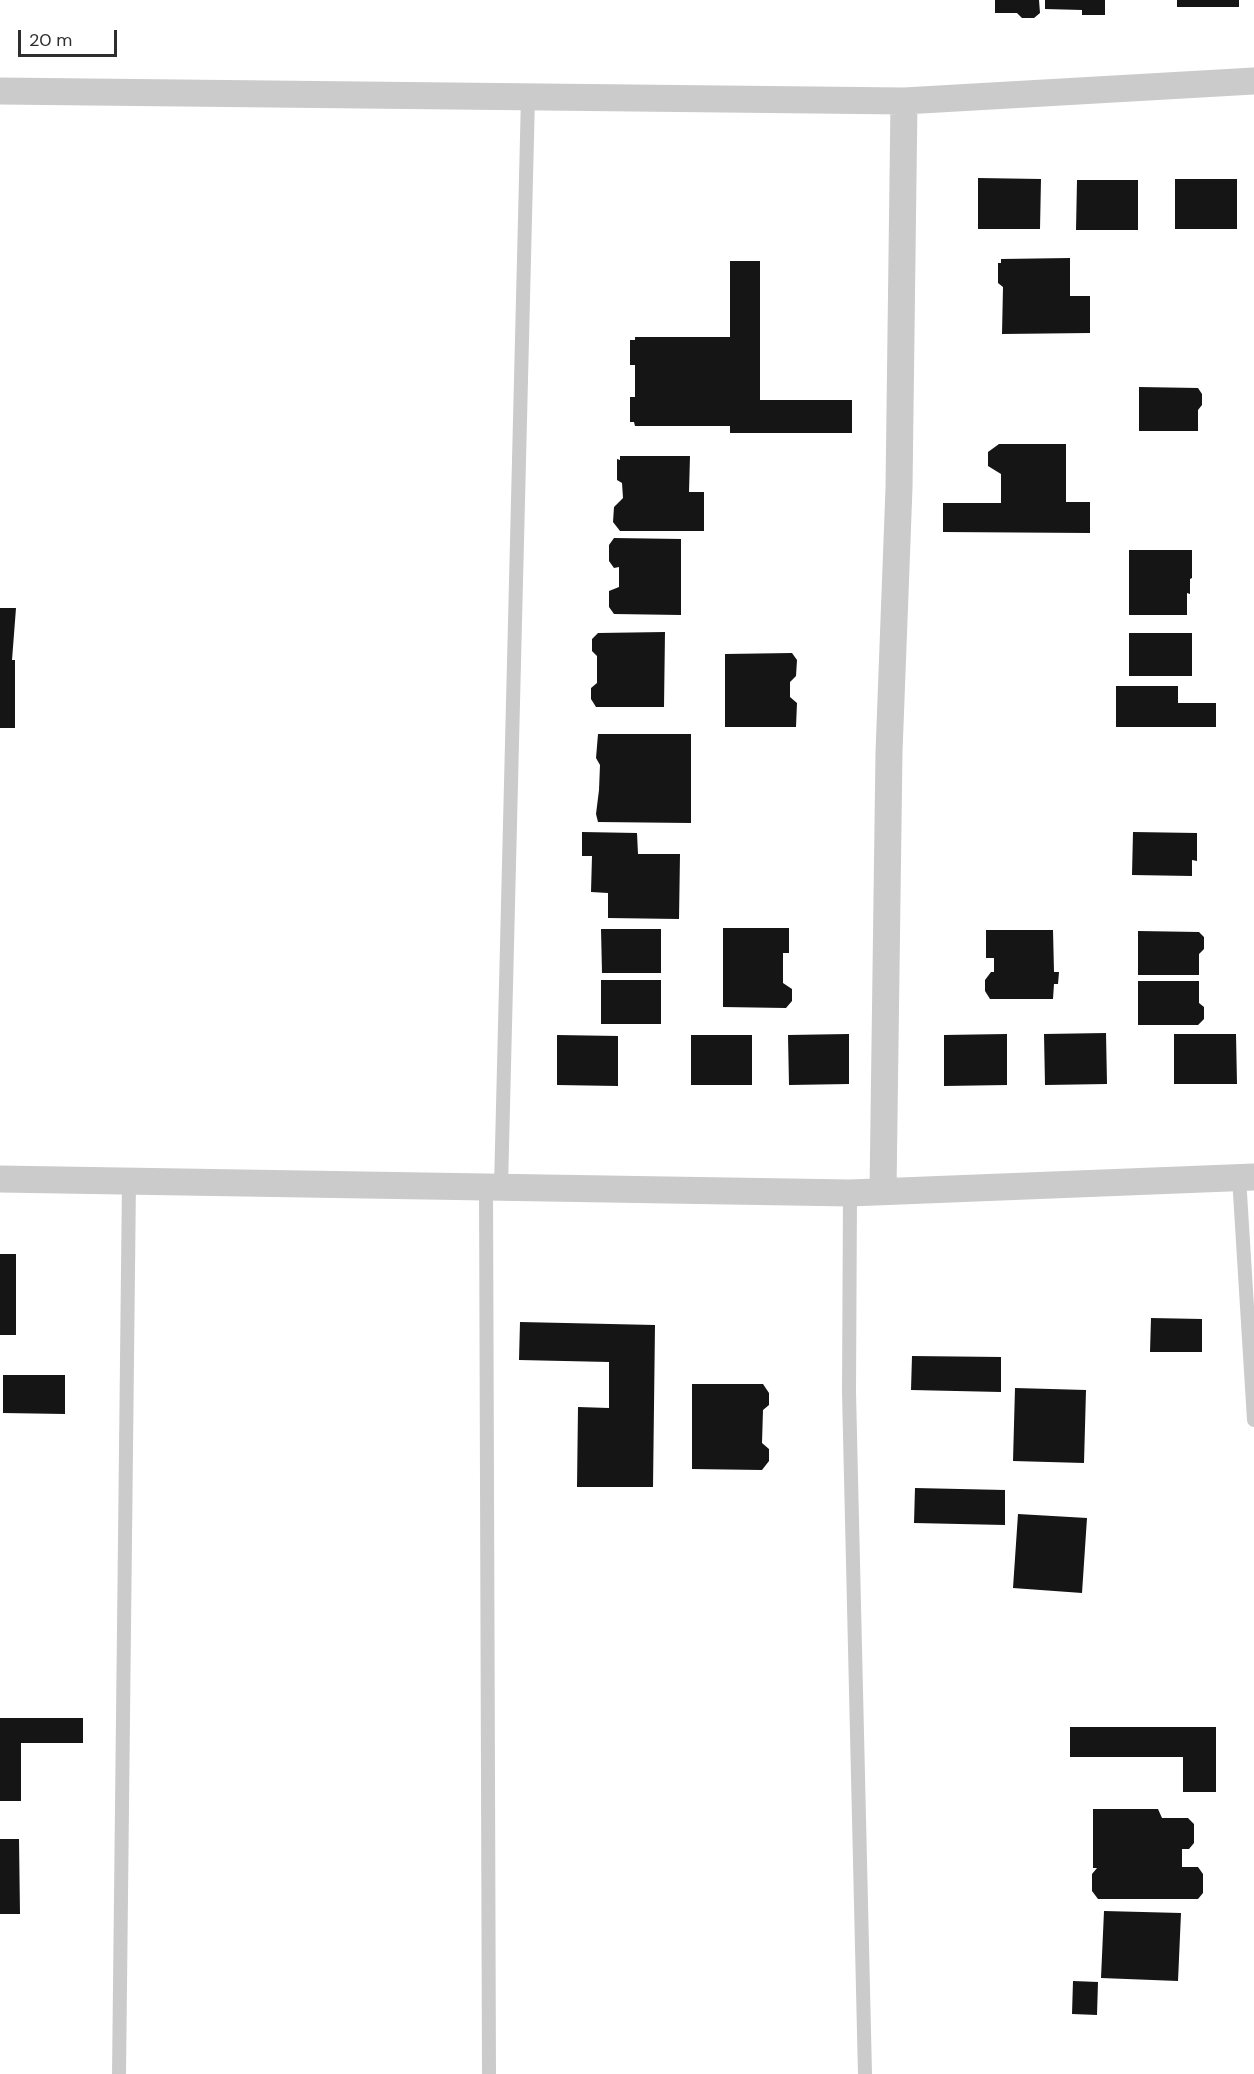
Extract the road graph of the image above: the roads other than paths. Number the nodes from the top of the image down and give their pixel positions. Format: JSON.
{"nodes":[{"id":1,"x":1254,"y":81,"type":"edge"},
{"id":2,"x":0,"y":91,"type":"edge"},
{"id":3,"x":528,"y":97,"type":"junction"},
{"id":4,"x":904,"y":101,"type":"junction"},
{"id":5,"x":1246,"y":1177,"type":"edge"},
{"id":6,"x":0,"y":1179,"type":"edge"},
{"id":7,"x":129,"y":1181,"type":"junction"},
{"id":8,"x":493,"y":1187,"type":"junction"},
{"id":9,"x":883,"y":1191,"type":"junction"},
{"id":10,"x":850,"y":1193,"type":"junction"},
{"id":11,"x":1254,"y":1420,"type":"edge"},
{"id":12,"x":118,"y":2074,"type":"edge"},
{"id":13,"x":489,"y":2074,"type":"edge"},
{"id":14,"x":865,"y":2074,"type":"edge"}],
"edges":[{"from":1,"to":4,"type":"street"},
{"from":2,"to":3,"type":"street"},
{"from":3,"to":4,"type":"street"},
{"from":3,"to":8,"type":"lane"},
{"from":4,"to":9,"type":"street"},
{"from":5,"to":9,"type":"street"},
{"from":5,"to":11,"type":"lane"},
{"from":6,"to":7,"type":"street"},
{"from":7,"to":8,"type":"street"},
{"from":7,"to":12,"type":"lane"},
{"from":8,"to":10,"type":"street"},
{"from":8,"to":13,"type":"lane"},
{"from":9,"to":10,"type":"street"},
{"from":10,"to":14,"type":"lane"}]}
